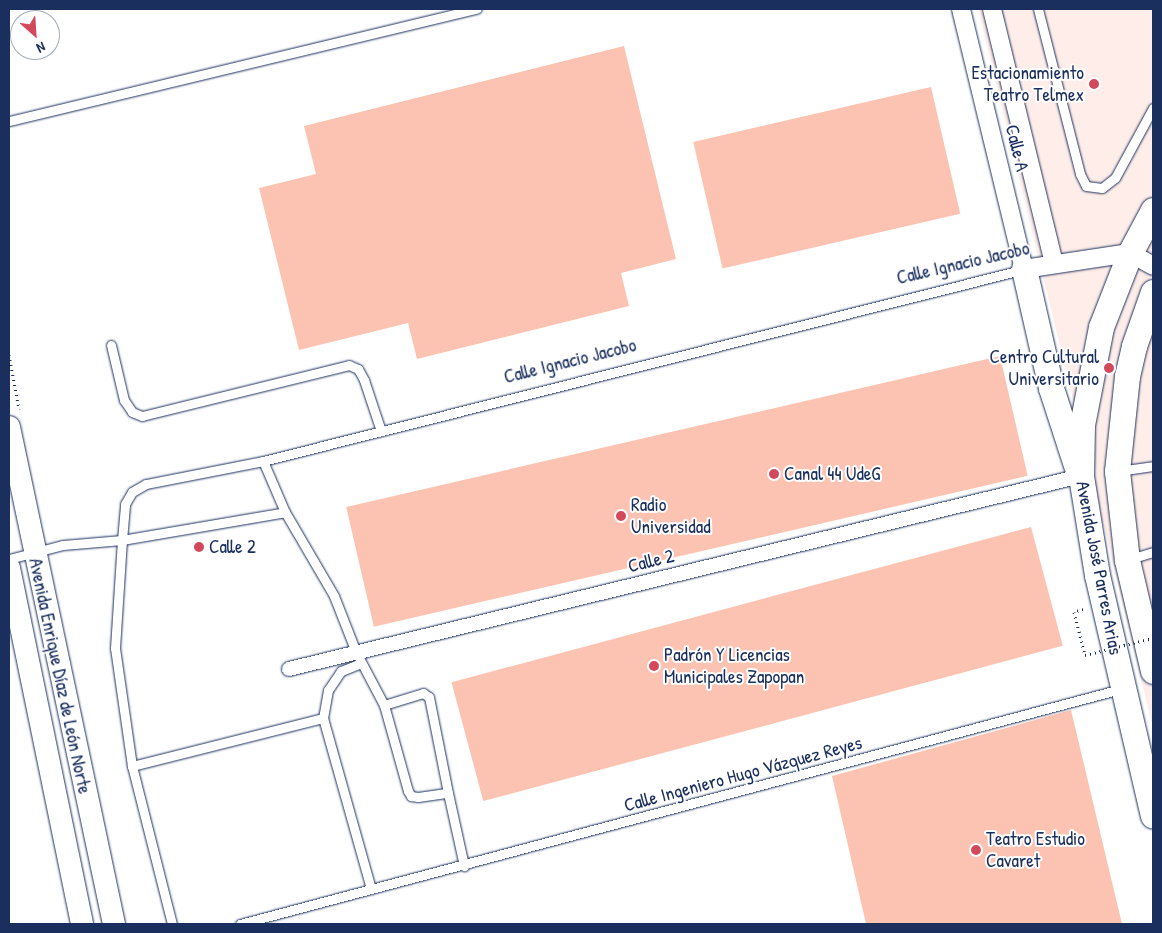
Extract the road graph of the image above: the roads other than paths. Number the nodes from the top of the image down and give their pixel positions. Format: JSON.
{"nodes":[{"id":1,"x":477,"y":9,"type":"edge"},
{"id":2,"x":960,"y":9,"type":"edge"},
{"id":3,"x":992,"y":9,"type":"edge"},
{"id":4,"x":1038,"y":9,"type":"edge"},
{"id":5,"x":1153,"y":108,"type":"edge"},
{"id":6,"x":9,"y":121,"type":"edge"},
{"id":7,"x":1153,"y":210,"type":"edge"},
{"id":8,"x":1130,"y":253,"type":"junction"},
{"id":9,"x":1054,"y":264,"type":"junction"},
{"id":10,"x":1153,"y":266,"type":"edge"},
{"id":11,"x":1024,"y":269,"type":"junction"},
{"id":12,"x":1153,"y":292,"type":"edge"},
{"id":13,"x":111,"y":345,"type":"dead end"},
{"id":14,"x":9,"y":427,"type":"edge"},
{"id":15,"x":381,"y":431,"type":"junction"},
{"id":16,"x":263,"y":461,"type":"junction"},
{"id":17,"x":1153,"y":466,"type":"edge"},
{"id":18,"x":1117,"y":471,"type":"junction"},
{"id":19,"x":1081,"y":476,"type":"junction"},
{"id":20,"x":285,"y":512,"type":"junction"},
{"id":21,"x":122,"y":540,"type":"junction"},
{"id":22,"x":1153,"y":552,"type":"edge"},
{"id":23,"x":34,"y":553,"type":"junction"},
{"id":24,"x":9,"y":559,"type":"edge"},
{"id":25,"x":1127,"y":560,"type":"junction"},
{"id":26,"x":9,"y":568,"type":"edge"},
{"id":27,"x":359,"y":657,"type":"junction"},
{"id":28,"x":289,"y":669,"type":"dead end"},
{"id":29,"x":1153,"y":671,"type":"edge"},
{"id":30,"x":1124,"y":688,"type":"junction"},
{"id":31,"x":384,"y":704,"type":"junction"},
{"id":32,"x":323,"y":718,"type":"junction"},
{"id":33,"x":132,"y":766,"type":"junction"},
{"id":34,"x":448,"y":793,"type":"junction"},
{"id":35,"x":1153,"y":816,"type":"edge"},
{"id":36,"x":464,"y":866,"type":"junction"},
{"id":37,"x":371,"y":889,"type":"junction"},
{"id":38,"x":274,"y":920,"type":"edge"},
{"id":39,"x":82,"y":924,"type":"edge"},
{"id":40,"x":114,"y":924,"type":"edge"},
{"id":41,"x":172,"y":924,"type":"edge"},
{"id":42,"x":240,"y":924,"type":"edge"}],
"edges":[{"from":1,"to":6,"type":"lane"},
{"from":2,"to":11,"type":"street","name":"Calle A"},
{"from":3,"to":9,"type":"street","name":"Calle A"},
{"from":4,"to":5,"type":"lane"},
{"from":7,"to":8,"type":"main road","name":"Avenida José Parres Arias"},
{"from":8,"to":9,"type":"street","name":"Calle Ignacio Jacobo"},
{"from":8,"to":10,"type":"street"},
{"from":8,"to":19,"type":"main road","name":"Avenida José Parres Arias"},
{"from":9,"to":11,"type":"street","name":"Calle Ignacio Jacobo"},
{"from":11,"to":15,"type":"lane","name":"Calle Ignacio Jacobo"},
{"from":11,"to":19,"type":"main road"},
{"from":12,"to":18,"type":"main road","name":"Avenida José Parres Arias"},
{"from":13,"to":15,"type":"lane"},
{"from":14,"to":23,"type":"street","name":"Avenida Enrique Díaz de León Norte"},
{"from":15,"to":16,"type":"lane","name":"Calle Ignacio Jacobo"},
{"from":16,"to":20,"type":"lane"},
{"from":16,"to":21,"type":"lane","name":"Calle Ignacio Jacobo"},
{"from":17,"to":18,"type":"lane"},
{"from":18,"to":25,"type":"main road","name":"Avenida José Parres Arias"},
{"from":19,"to":27,"type":"street","name":"Calle 2"},
{"from":19,"to":30,"type":"main road","name":"Avenida José Parres Arias"},
{"from":20,"to":21,"type":"lane"},
{"from":20,"to":27,"type":"lane"},
{"from":21,"to":23,"type":"lane"},
{"from":21,"to":33,"type":"lane","name":"Calle Ignacio Jacobo"},
{"from":22,"to":25,"type":"lane"},
{"from":23,"to":24,"type":"lane"},
{"from":23,"to":40,"type":"street","name":"Avenida Enrique Díaz de León Norte"},
{"from":25,"to":29,"type":"main road","name":"Avenida José Parres Arias"},
{"from":26,"to":39,"type":"street","name":"Avenida Enrique Díaz de León Norte"},
{"from":27,"to":28,"type":"street","name":"Calle 2"},
{"from":27,"to":31,"type":"lane"},
{"from":27,"to":32,"type":"lane"},
{"from":30,"to":35,"type":"main road","name":"Avenida José Parres Arias"},
{"from":30,"to":36,"type":"lane","name":"Calle Ingeniero Hugo Vázquez Reyes"},
{"from":31,"to":34,"type":"lane"},
{"from":31,"to":34,"type":"lane"},
{"from":32,"to":33,"type":"lane"},
{"from":32,"to":37,"type":"lane"},
{"from":33,"to":41,"type":"lane","name":"Calle Ignacio Jacobo"},
{"from":34,"to":36,"type":"lane"},
{"from":36,"to":37,"type":"lane","name":"Calle Ingeniero Hugo Vázquez Reyes"},
{"from":37,"to":38,"type":"lane","name":"Calle Ingeniero Hugo Vázquez Reyes"},
{"from":38,"to":42,"type":"lane","name":"Calle Ingeniero Hugo Vázquez Reyes"}]}
